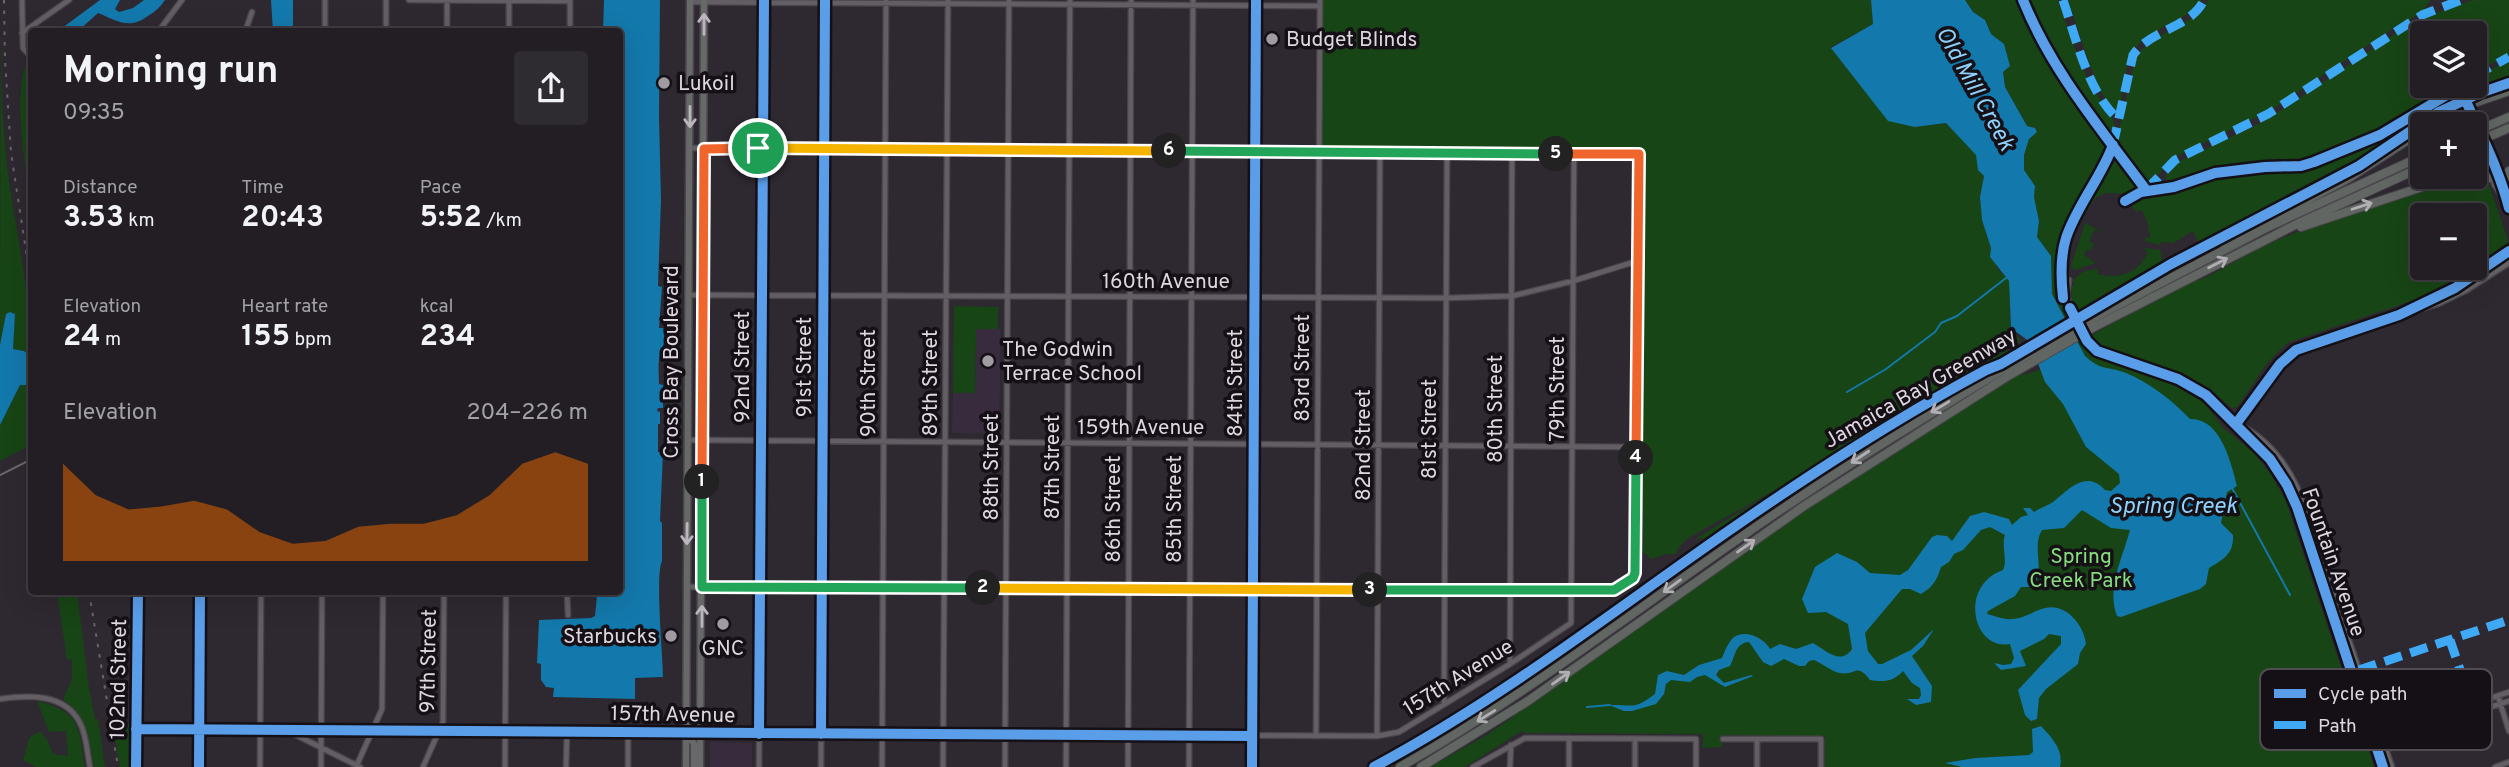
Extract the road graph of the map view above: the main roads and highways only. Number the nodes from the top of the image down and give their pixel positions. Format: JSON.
{"nodes":[{"id":1,"x":690,"y":1,"type":"edge"},
{"id":2,"x":704,"y":1,"type":"edge"},
{"id":3,"x":2509,"y":91,"type":"edge"},
{"id":4,"x":2468,"y":105,"type":"junction"},
{"id":5,"x":2455,"y":112,"type":"edge"},
{"id":6,"x":2509,"y":117,"type":"edge"},
{"id":7,"x":2487,"y":126,"type":"edge"},
{"id":8,"x":2509,"y":128,"type":"edge"},
{"id":9,"x":2487,"y":137,"type":"edge"},
{"id":10,"x":2410,"y":139,"type":"edge"},
{"id":11,"x":2490,"y":155,"type":"junction"},
{"id":12,"x":2410,"y":161,"type":"edge"},
{"id":13,"x":2509,"y":171,"type":"edge"},
{"id":14,"x":2410,"y":173,"type":"edge"},
{"id":15,"x":2494,"y":178,"type":"junction"},
{"id":16,"x":2506,"y":190,"type":"junction"},
{"id":17,"x":2508,"y":206,"type":"edge"},
{"id":18,"x":2275,"y":235,"type":"junction"},
{"id":19,"x":2509,"y":251,"type":"edge"},
{"id":20,"x":2509,"y":262,"type":"edge"},
{"id":21,"x":2193,"y":265,"type":"junction"},
{"id":22,"x":2399,"y":315,"type":"junction"},
{"id":23,"x":2094,"y":322,"type":"junction"},
{"id":24,"x":2006,"y":372,"type":"junction"},
{"id":25,"x":2353,"y":669,"type":"edge"},
{"id":26,"x":687,"y":734,"type":"junction"},
{"id":27,"x":2383,"y":750,"type":"edge"},
{"id":28,"x":686,"y":767,"type":"edge"},
{"id":29,"x":697,"y":767,"type":"edge"},
{"id":30,"x":1400,"y":767,"type":"edge"},
{"id":31,"x":1421,"y":767,"type":"edge"},
{"id":32,"x":2391,"y":767,"type":"edge"}],
"edges":[{"from":1,"to":26,"type":"main road","name":"Cross Bay Boulevard","one_way":true},
{"from":29,"to":2,"type":"main road","name":"Cross Bay Boulevard","one_way":true},
{"from":3,"to":4,"type":"highway"},
{"from":4,"to":5,"type":"highway"},
{"from":4,"to":11,"type":"main road","bridge":true},
{"from":6,"to":7,"type":"highway"},
{"from":8,"to":9,"type":"highway"},
{"from":10,"to":21,"type":"highway"},
{"from":11,"to":15,"type":"main road"},
{"from":11,"to":16,"type":"main road"},
{"from":12,"to":21,"type":"highway"},
{"from":13,"to":16,"type":"highway"},
{"from":14,"to":18,"type":"highway"},
{"from":15,"to":17,"type":"main road"},
{"from":18,"to":15,"type":"highway","one_way":true},
{"from":16,"to":17,"type":"main road"},
{"from":23,"to":18,"type":"highway","one_way":true},
{"from":19,"to":22,"type":"main road"},
{"from":20,"to":22,"type":"main road"},
{"from":21,"to":23,"type":"highway"},
{"from":22,"to":25,"type":"main road","name":"Fountain Avenue"},
{"from":23,"to":24,"type":"highway","bridge":true},
{"from":24,"to":30,"type":"highway","one_way":true},
{"from":31,"to":24,"type":"highway","one_way":true},
{"from":26,"to":28,"type":"main road","name":"Cross Bay Boulevard"},
{"from":26,"to":29,"type":"main road"},
{"from":27,"to":32,"type":"main road","name":"Fountain Avenue"}]}
